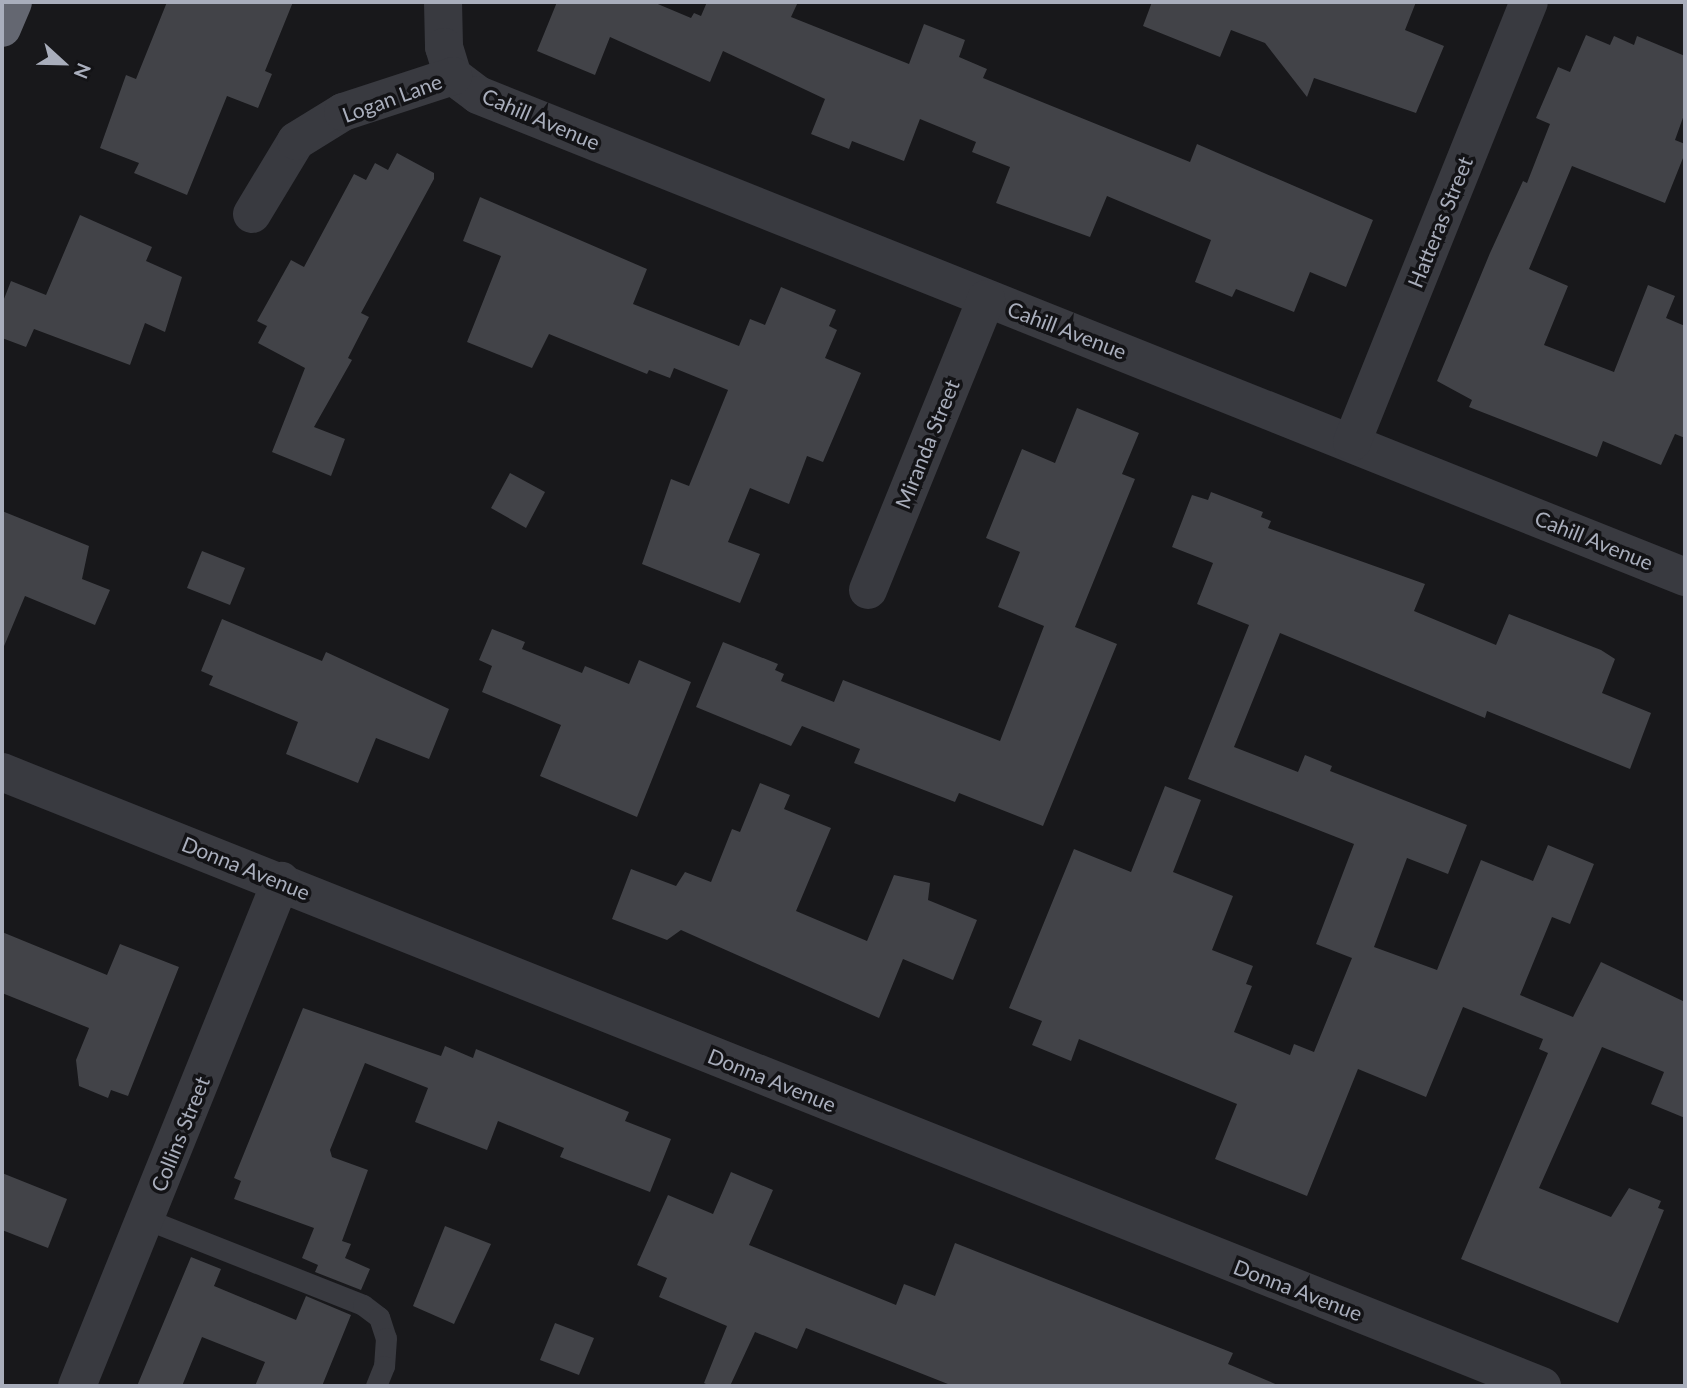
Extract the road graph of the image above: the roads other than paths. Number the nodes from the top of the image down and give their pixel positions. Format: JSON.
{"nodes":[{"id":1,"x":13,"y":2,"type":"edge"},
{"id":2,"x":443,"y":2,"type":"edge"},
{"id":3,"x":1529,"y":2,"type":"edge"},
{"id":4,"x":2,"y":28,"type":"edge"},
{"id":5,"x":453,"y":76,"type":"junction"},
{"id":6,"x":252,"y":214,"type":"dead end"},
{"id":7,"x":986,"y":299,"type":"junction"},
{"id":8,"x":1352,"y":442,"type":"junction"},
{"id":9,"x":1685,"y":577,"type":"edge"},
{"id":10,"x":868,"y":590,"type":"dead end"},
{"id":11,"x":2,"y":772,"type":"edge"},
{"id":12,"x":281,"y":881,"type":"junction"},
{"id":13,"x":146,"y":1219,"type":"junction"},
{"id":14,"x":77,"y":1386,"type":"edge"},
{"id":15,"x":376,"y":1386,"type":"edge"},
{"id":16,"x":1542,"y":1386,"type":"edge"}],
"edges":[{"from":1,"to":4,"type":"highway"},
{"from":2,"to":5,"type":"street"},
{"from":3,"to":8,"type":"street","name":"Hatteras Street"},
{"from":5,"to":6,"type":"street","name":"Logan Lane"},
{"from":5,"to":7,"type":"street","name":"Cahill Avenue"},
{"from":7,"to":8,"type":"street","name":"Cahill Avenue"},
{"from":7,"to":10,"type":"street","name":"Miranda Street"},
{"from":8,"to":9,"type":"street","name":"Cahill Avenue"},
{"from":11,"to":12,"type":"street","name":"Donna Avenue"},
{"from":12,"to":13,"type":"street","name":"Collins Street"},
{"from":12,"to":16,"type":"street","name":"Donna Avenue"},
{"from":13,"to":14,"type":"street","name":"Collins Street"},
{"from":13,"to":15,"type":"lane"}]}
